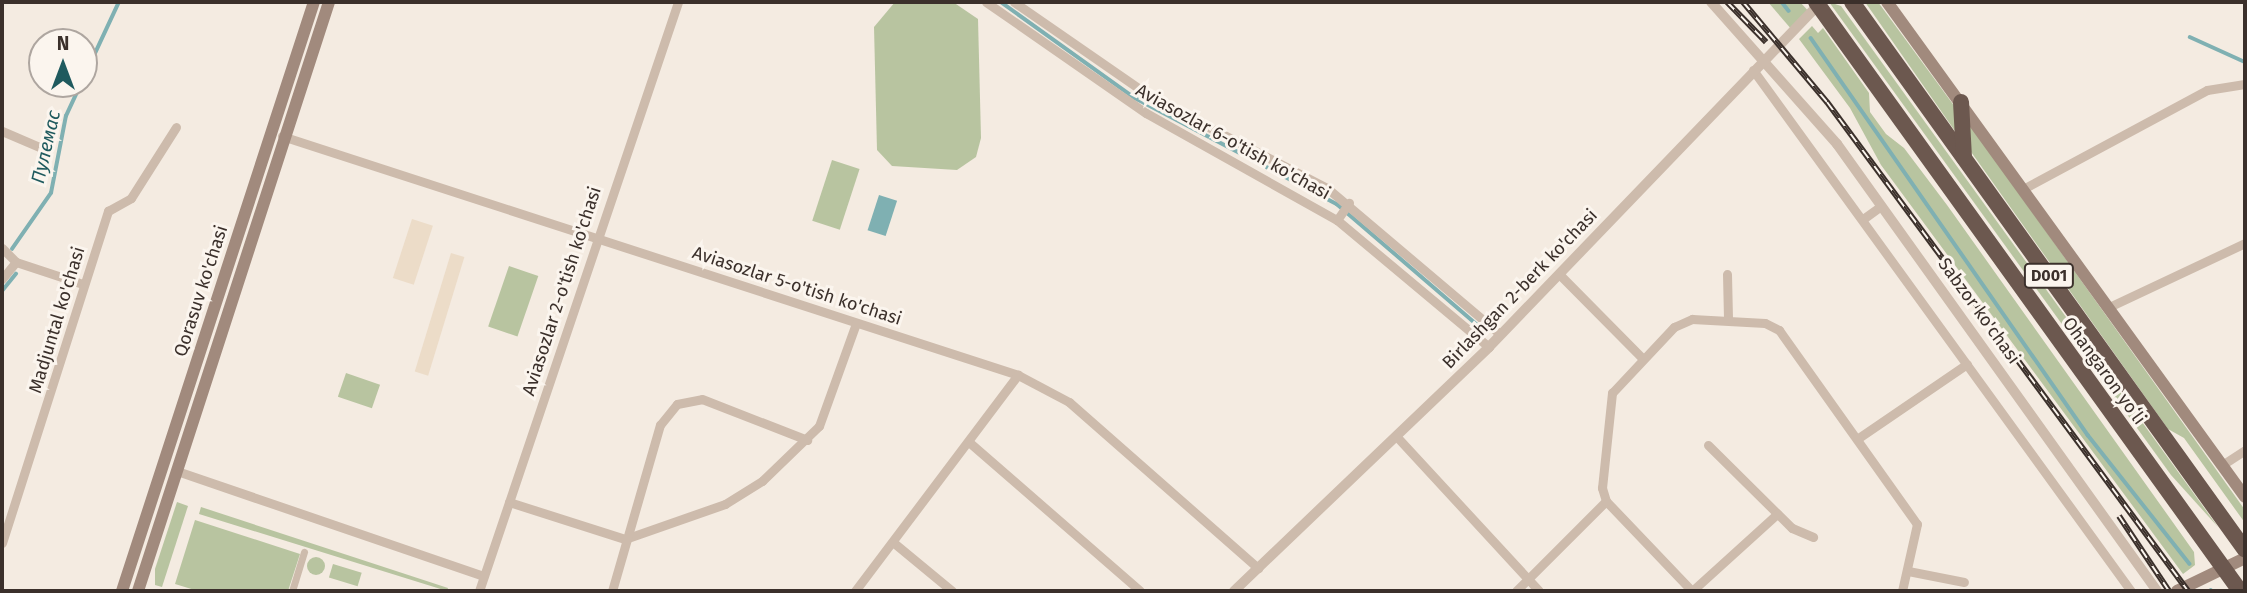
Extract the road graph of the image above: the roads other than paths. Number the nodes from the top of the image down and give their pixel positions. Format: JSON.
{"nodes":[{"id":1,"x":314,"y":2,"type":"edge"},
{"id":2,"x":329,"y":2,"type":"edge"},
{"id":3,"x":678,"y":2,"type":"edge"},
{"id":4,"x":986,"y":2,"type":"edge"},
{"id":5,"x":1014,"y":2,"type":"edge"},
{"id":6,"x":1711,"y":2,"type":"edge"},
{"id":7,"x":1852,"y":2,"type":"edge"},
{"id":8,"x":1886,"y":2,"type":"edge"},
{"id":9,"x":1818,"y":3,"type":"edge"},
{"id":10,"x":1038,"y":31,"type":"junction"},
{"id":11,"x":1765,"y":58,"type":"junction"},
{"id":12,"x":1753,"y":70,"type":"junction"},
{"id":13,"x":2245,"y":84,"type":"edge"},
{"id":14,"x":1961,"y":102,"type":"junction"},
{"id":15,"x":176,"y":127,"type":"dead end"},
{"id":16,"x":2,"y":131,"type":"edge"},
{"id":17,"x":271,"y":132,"type":"junction"},
{"id":18,"x":285,"y":137,"type":"junction"},
{"id":19,"x":44,"y":149,"type":"dead end"},
{"id":20,"x":1964,"y":158,"type":"junction"},
{"id":21,"x":2023,"y":188,"type":"junction"},
{"id":22,"x":1881,"y":206,"type":"junction"},
{"id":23,"x":1343,"y":210,"type":"junction"},
{"id":24,"x":1863,"y":219,"type":"junction"},
{"id":25,"x":595,"y":240,"type":"junction"},
{"id":26,"x":2245,"y":243,"type":"edge"},
{"id":27,"x":2,"y":247,"type":"edge"},
{"id":28,"x":16,"y":262,"type":"junction"},
{"id":29,"x":1727,"y":274,"type":"dead end"},
{"id":30,"x":1560,"y":275,"type":"junction"},
{"id":31,"x":2,"y":279,"type":"edge"},
{"id":32,"x":83,"y":285,"type":"junction"},
{"id":33,"x":2109,"y":307,"type":"junction"},
{"id":34,"x":1728,"y":319,"type":"junction"},
{"id":35,"x":856,"y":323,"type":"junction"},
{"id":36,"x":1500,"y":334,"type":"junction"},
{"id":37,"x":1489,"y":347,"type":"junction"},
{"id":38,"x":1643,"y":359,"type":"junction"},
{"id":39,"x":1967,"y":365,"type":"junction"},
{"id":40,"x":1018,"y":375,"type":"junction"},
{"id":41,"x":1396,"y":438,"type":"junction"},
{"id":42,"x":1857,"y":439,"type":"junction"},
{"id":43,"x":807,"y":440,"type":"junction"},
{"id":44,"x":970,"y":443,"type":"junction"},
{"id":45,"x":1708,"y":445,"type":"dead end"},
{"id":46,"x":2245,"y":450,"type":"edge"},
{"id":47,"x":2222,"y":465,"type":"junction"},
{"id":48,"x":177,"y":471,"type":"junction"},
{"id":49,"x":2245,"y":497,"type":"edge"},
{"id":50,"x":1606,"y":501,"type":"junction"},
{"id":51,"x":509,"y":502,"type":"junction"},
{"id":52,"x":1777,"y":514,"type":"junction"},
{"id":53,"x":1813,"y":537,"type":"dead end"},
{"id":54,"x":625,"y":539,"type":"junction"},
{"id":55,"x":894,"y":543,"type":"junction"},
{"id":56,"x":2,"y":544,"type":"edge"},
{"id":57,"x":2245,"y":550,"type":"edge"},
{"id":58,"x":304,"y":552,"type":"dead end"},
{"id":59,"x":2245,"y":558,"type":"edge"},
{"id":60,"x":1258,"y":568,"type":"junction"},
{"id":61,"x":2222,"y":568,"type":"junction"},
{"id":62,"x":1908,"y":571,"type":"junction"},
{"id":63,"x":484,"y":576,"type":"junction"},
{"id":64,"x":1528,"y":579,"type":"junction"},
{"id":65,"x":1964,"y":582,"type":"dead end"},
{"id":66,"x":122,"y":591,"type":"edge"},
{"id":67,"x":138,"y":591,"type":"edge"},
{"id":68,"x":292,"y":591,"type":"edge"},
{"id":69,"x":479,"y":591,"type":"edge"},
{"id":70,"x":612,"y":591,"type":"edge"},
{"id":71,"x":855,"y":591,"type":"edge"},
{"id":72,"x":953,"y":591,"type":"edge"},
{"id":73,"x":1140,"y":591,"type":"edge"},
{"id":74,"x":1234,"y":591,"type":"edge"},
{"id":75,"x":1516,"y":591,"type":"edge"},
{"id":76,"x":1539,"y":591,"type":"edge"},
{"id":77,"x":1692,"y":591,"type":"edge"},
{"id":78,"x":1902,"y":591,"type":"edge"},
{"id":79,"x":2131,"y":591,"type":"edge"},
{"id":80,"x":2157,"y":591,"type":"edge"},
{"id":81,"x":2177,"y":591,"type":"edge"},
{"id":82,"x":2240,"y":591,"type":"edge"}],
"edges":[{"from":1,"to":17,"type":"main road","name":"Qorasuv ko'chasi"},
{"from":2,"to":18,"type":"main road","name":"Qorasuv ko'chasi"},
{"from":3,"to":25,"type":"street","name":"Aviasozlar 2-o'tish ko'chasi"},
{"from":4,"to":10,"type":"street","name":"Aviasozlar 6-o'tish ko'chasi"},
{"from":5,"to":10,"type":"street","name":"Aviasozlar 6-o'tish ko'chasi"},
{"from":6,"to":11,"type":"street","name":"Sabzor ko'chasi"},
{"from":7,"to":20,"type":"highway","name":"Ohangaron yoʻli","number":"D001"},
{"from":8,"to":14,"type":"main road"},
{"from":9,"to":11,"type":"street","name":"Birlashgan 2-berk ko'chasi"},
{"from":9,"to":61,"type":"highway","name":"Ohangaron yoʻli","number":"D001"},
{"from":10,"to":23,"type":"street","name":"Aviasozlar 6-o'tish ko'chasi"},
{"from":10,"to":23,"type":"street","name":"Aviasozlar 6-o'tish ko'chasi"},
{"from":11,"to":12,"type":"street","name":"Birlashgan 2-berk ko'chasi"},
{"from":11,"to":22,"type":"street","name":"Sabzor ko'chasi"},
{"from":12,"to":24,"type":"street"},
{"from":12,"to":30,"type":"street","name":"Birlashgan 2-berk ko'chasi"},
{"from":13,"to":21,"type":"street"},
{"from":14,"to":20,"type":"highway"},
{"from":14,"to":21,"type":"main road"},
{"from":15,"to":32,"type":"street","name":"Madjuntal ko'chasi"},
{"from":16,"to":19,"type":"street"},
{"from":17,"to":18,"type":"street","name":"Aviasozlar 5-o'tish ko'chasi"},
{"from":17,"to":66,"type":"main road","name":"Qorasuv ko'chasi"},
{"from":18,"to":25,"type":"street","name":"Aviasozlar 5-o'tish ko'chasi"},
{"from":18,"to":48,"type":"main road","name":"Qorasuv ko'chasi"},
{"from":20,"to":57,"type":"highway","name":"Ohangaron yoʻli","number":"D001"},
{"from":21,"to":33,"type":"main road"},
{"from":22,"to":24,"type":"street"},
{"from":22,"to":80,"type":"street","name":"Sabzor ko'chasi"},
{"from":23,"to":36,"type":"street","name":"Aviasozlar 6-o'tish ko'chasi"},
{"from":23,"to":37,"type":"street","name":"Aviasozlar 6-o'tish ko'chasi"},
{"from":24,"to":39,"type":"street"},
{"from":25,"to":35,"type":"street","name":"Aviasozlar 5-o'tish ko'chasi"},
{"from":25,"to":51,"type":"street","name":"Aviasozlar 2-o'tish ko'chasi"},
{"from":26,"to":33,"type":"street"},
{"from":27,"to":28,"type":"street"},
{"from":28,"to":31,"type":"street"},
{"from":28,"to":32,"type":"street"},
{"from":29,"to":34,"type":"street"},
{"from":30,"to":36,"type":"street","name":"Birlashgan 2-berk ko'chasi"},
{"from":30,"to":38,"type":"street"},
{"from":32,"to":56,"type":"street","name":"Madjuntal ko'chasi"},
{"from":33,"to":47,"type":"main road"},
{"from":34,"to":38,"type":"street"},
{"from":34,"to":42,"type":"street"},
{"from":35,"to":40,"type":"street","name":"Aviasozlar 5-o'tish ko'chasi"},
{"from":35,"to":43,"type":"street"},
{"from":36,"to":37,"type":"street","name":"Birlashgan 2-berk ko'chasi"},
{"from":37,"to":41,"type":"street","name":"Birlashgan 2-berk ko'chasi"},
{"from":38,"to":50,"type":"street"},
{"from":39,"to":42,"type":"street"},
{"from":39,"to":79,"type":"street"},
{"from":40,"to":44,"type":"street"},
{"from":40,"to":60,"type":"street","name":"Aviasozlar 5-o'tish ko'chasi"},
{"from":41,"to":60,"type":"street","name":"Birlashgan 2-berk ko'chasi"},
{"from":41,"to":64,"type":"street"},
{"from":42,"to":62,"type":"street"},
{"from":43,"to":54,"type":"street"},
{"from":43,"to":54,"type":"street"},
{"from":44,"to":55,"type":"street"},
{"from":44,"to":73,"type":"street"},
{"from":45,"to":52,"type":"street"},
{"from":46,"to":47,"type":"street"},
{"from":47,"to":49,"type":"main road"},
{"from":48,"to":63,"type":"street"},
{"from":48,"to":67,"type":"main road","name":"Qorasuv ko'chasi"},
{"from":50,"to":64,"type":"street"},
{"from":50,"to":77,"type":"street"},
{"from":51,"to":54,"type":"street"},
{"from":51,"to":63,"type":"street","name":"Aviasozlar 2-o'tish ko'chasi"},
{"from":52,"to":53,"type":"street"},
{"from":52,"to":77,"type":"street"},
{"from":54,"to":70,"type":"street"},
{"from":55,"to":71,"type":"street"},
{"from":55,"to":72,"type":"street"},
{"from":58,"to":68,"type":"street"},
{"from":59,"to":61,"type":"main road"},
{"from":60,"to":74,"type":"street","name":"Birlashgan 2-berk ko'chasi"},
{"from":61,"to":81,"type":"main road"},
{"from":61,"to":82,"type":"highway","name":"Ohangaron yoʻli","number":"D001"},
{"from":62,"to":65,"type":"street"},
{"from":62,"to":78,"type":"street"},
{"from":63,"to":69,"type":"street","name":"Aviasozlar 2-o'tish ko'chasi"},
{"from":64,"to":75,"type":"street"},
{"from":64,"to":76,"type":"street"}]}
